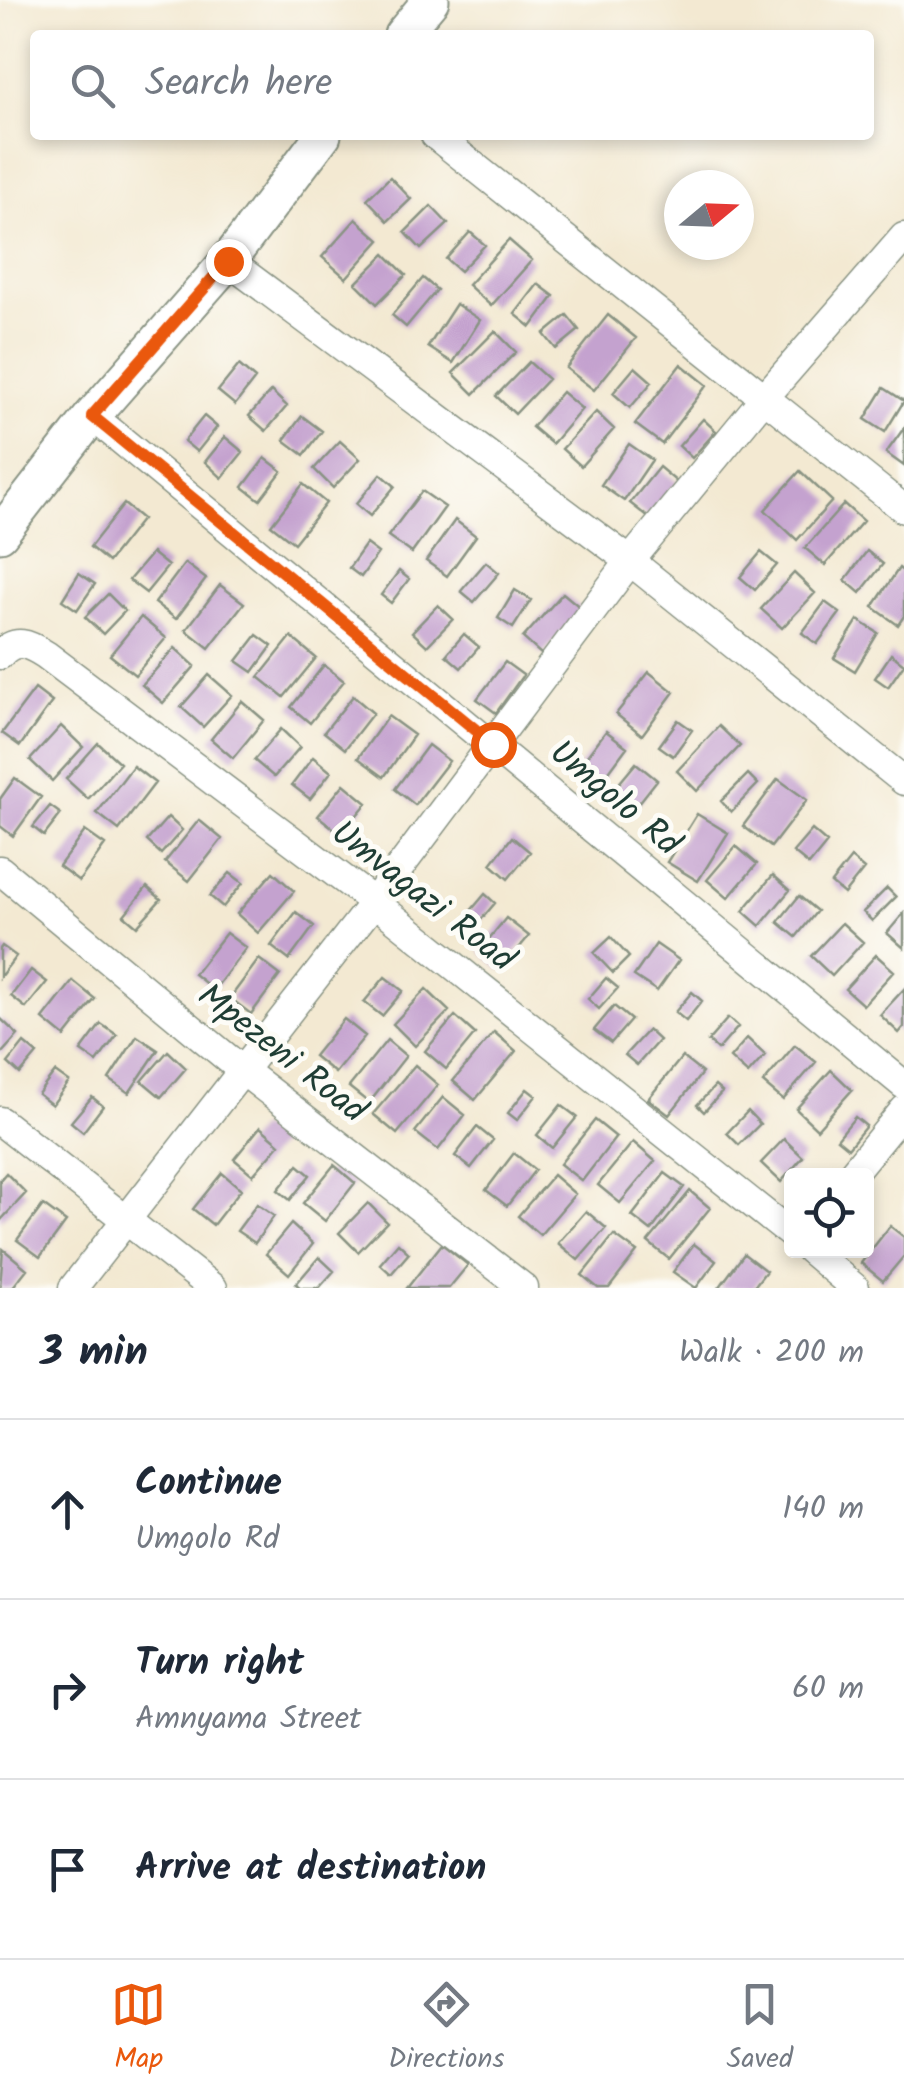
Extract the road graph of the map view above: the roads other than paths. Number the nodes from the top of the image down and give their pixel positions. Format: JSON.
{"nodes":[{"id":1,"x":431,"y":0,"type":"edge"},
{"id":2,"x":406,"y":30,"type":"edge"},
{"id":3,"x":319,"y":140,"type":"edge"},
{"id":4,"x":441,"y":140,"type":"edge"},
{"id":5,"x":902,"y":243,"type":"edge"},
{"id":6,"x":228,"y":261,"type":"junction"},
{"id":7,"x":764,"y":398,"type":"junction"},
{"id":8,"x":92,"y":416,"type":"junction"},
{"id":9,"x":904,"y":509,"type":"edge"},
{"id":10,"x":0,"y":534,"type":"edge"},
{"id":11,"x":630,"y":561,"type":"junction"},
{"id":12,"x":0,"y":655,"type":"edge"},
{"id":13,"x":493,"y":744,"type":"junction"},
{"id":14,"x":904,"y":781,"type":"edge"},
{"id":15,"x":0,"y":870,"type":"edge"},
{"id":16,"x":374,"y":902,"type":"junction"},
{"id":17,"x":244,"y":1071,"type":"junction"},
{"id":18,"x":904,"y":1085,"type":"edge"},
{"id":19,"x":904,"y":1110,"type":"edge"},
{"id":20,"x":0,"y":1121,"type":"edge"},
{"id":21,"x":857,"y":1168,"type":"edge"},
{"id":22,"x":127,"y":1220,"type":"junction"},
{"id":23,"x":784,"y":1229,"type":"edge"},
{"id":24,"x":819,"y":1258,"type":"edge"},
{"id":25,"x":73,"y":1288,"type":"edge"},
{"id":26,"x":213,"y":1288,"type":"edge"},
{"id":27,"x":524,"y":1288,"type":"edge"},
{"id":28,"x":855,"y":1288,"type":"edge"}],
"edges":[{"from":1,"to":2,"type":"street"},
{"from":3,"to":6,"type":"street"},
{"from":4,"to":7,"type":"street"},
{"from":5,"to":7,"type":"street"},
{"from":6,"to":8,"type":"street"},
{"from":6,"to":11,"type":"street"},
{"from":7,"to":9,"type":"street"},
{"from":7,"to":11,"type":"street"},
{"from":8,"to":10,"type":"street"},
{"from":8,"to":13,"type":"street","name":"Umgolo Rd"},
{"from":11,"to":13,"type":"street"},
{"from":11,"to":14,"type":"street"},
{"from":12,"to":16,"type":"street","name":"Umvagazi Road"},
{"from":13,"to":16,"type":"street"},
{"from":13,"to":18,"type":"street","name":"Umgolo Rd"},
{"from":15,"to":17,"type":"street","name":"Mpezeni Road"},
{"from":16,"to":17,"type":"street"},
{"from":16,"to":23,"type":"street","name":"Umvagazi Road"},
{"from":17,"to":22,"type":"street"},
{"from":17,"to":27,"type":"street","name":"Mpezeni Road"},
{"from":19,"to":21,"type":"street"},
{"from":20,"to":22,"type":"street"},
{"from":22,"to":25,"type":"street"},
{"from":22,"to":26,"type":"street"},
{"from":24,"to":28,"type":"street"}]}
